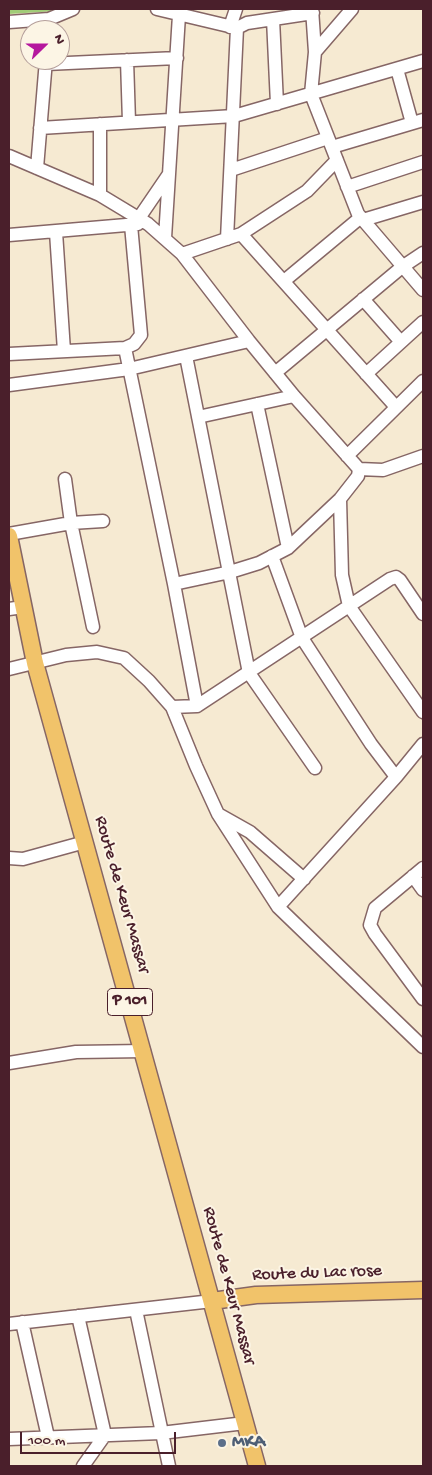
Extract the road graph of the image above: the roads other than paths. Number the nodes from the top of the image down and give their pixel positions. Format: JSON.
{"nodes":[{"id":1,"x":73,"y":9,"type":"edge"},
{"id":2,"x":157,"y":9,"type":"edge"},
{"id":3,"x":236,"y":9,"type":"edge"},
{"id":4,"x":352,"y":9,"type":"edge"},
{"id":5,"x":312,"y":11,"type":"edge"},
{"id":6,"x":175,"y":12,"type":"edge"},
{"id":7,"x":273,"y":19,"type":"junction"},
{"id":8,"x":56,"y":20,"type":"edge"},
{"id":9,"x":233,"y":27,"type":"junction"},
{"id":10,"x":315,"y":52,"type":"junction"},
{"id":11,"x":177,"y":58,"type":"junction"},
{"id":12,"x":127,"y":60,"type":"junction"},
{"id":13,"x":70,"y":61,"type":"edge"},
{"id":14,"x":423,"y":61,"type":"edge"},
{"id":15,"x":397,"y":69,"type":"junction"},
{"id":16,"x":45,"y":70,"type":"edge"},
{"id":17,"x":311,"y":94,"type":"junction"},
{"id":18,"x":277,"y":104,"type":"junction"},
{"id":19,"x":234,"y":116,"type":"junction"},
{"id":20,"x":173,"y":120,"type":"junction"},
{"id":21,"x":418,"y":121,"type":"edge"},
{"id":22,"x":129,"y":122,"type":"junction"},
{"id":23,"x":100,"y":124,"type":"junction"},
{"id":24,"x":40,"y":128,"type":"junction"},
{"id":25,"x":330,"y":143,"type":"junction"},
{"id":26,"x":9,"y":156,"type":"edge"},
{"id":27,"x":337,"y":160,"type":"junction"},
{"id":28,"x":423,"y":162,"type":"edge"},
{"id":29,"x":37,"y":168,"type":"junction"},
{"id":30,"x":231,"y":170,"type":"junction"},
{"id":31,"x":170,"y":174,"type":"junction"},
{"id":32,"x":347,"y":187,"type":"junction"},
{"id":33,"x":100,"y":195,"type":"junction"},
{"id":34,"x":423,"y":202,"type":"edge"},
{"id":35,"x":362,"y":219,"type":"junction"},
{"id":36,"x":139,"y":222,"type":"junction"},
{"id":37,"x":56,"y":232,"type":"junction"},
{"id":38,"x":241,"y":234,"type":"junction"},
{"id":39,"x":9,"y":235,"type":"edge"},
{"id":40,"x":165,"y":238,"type":"junction"},
{"id":41,"x":227,"y":239,"type":"junction"},
{"id":42,"x":423,"y":253,"type":"edge"},
{"id":43,"x":182,"y":254,"type":"junction"},
{"id":44,"x":402,"y":266,"type":"junction"},
{"id":45,"x":284,"y":281,"type":"junction"},
{"id":46,"x":423,"y":290,"type":"edge"},
{"id":47,"x":363,"y":299,"type":"junction"},
{"id":48,"x":423,"y":322,"type":"edge"},
{"id":49,"x":327,"y":330,"type":"junction"},
{"id":50,"x":249,"y":341,"type":"junction"},
{"id":51,"x":401,"y":342,"type":"junction"},
{"id":52,"x":125,"y":348,"type":"junction"},
{"id":53,"x":64,"y":351,"type":"junction"},
{"id":54,"x":9,"y":354,"type":"edge"},
{"id":55,"x":186,"y":356,"type":"junction"},
{"id":56,"x":129,"y":368,"type":"junction"},
{"id":57,"x":275,"y":373,"type":"junction"},
{"id":58,"x":366,"y":374,"type":"junction"},
{"id":59,"x":423,"y":380,"type":"edge"},
{"id":60,"x":9,"y":385,"type":"edge"},
{"id":61,"x":294,"y":396,"type":"junction"},
{"id":62,"x":257,"y":404,"type":"junction"},
{"id":63,"x":396,"y":407,"type":"junction"},
{"id":64,"x":198,"y":417,"type":"junction"},
{"id":65,"x":348,"y":456,"type":"junction"},
{"id":66,"x":423,"y":456,"type":"edge"},
{"id":67,"x":359,"y":469,"type":"junction"},
{"id":68,"x":65,"y":479,"type":"dead end"},
{"id":69,"x":340,"y":499,"type":"junction"},
{"id":70,"x":103,"y":521,"type":"dead end"},
{"id":71,"x":71,"y":523,"type":"junction"},
{"id":72,"x":10,"y":543,"type":"edge"},
{"id":73,"x":288,"y":548,"type":"junction"},
{"id":74,"x":272,"y":556,"type":"junction"},
{"id":75,"x":230,"y":572,"type":"junction"},
{"id":76,"x":174,"y":584,"type":"junction"},
{"id":77,"x":349,"y":606,"type":"junction"},
{"id":78,"x":16,"y":608,"type":"edge"},
{"id":79,"x":423,"y":614,"type":"edge"},
{"id":80,"x":93,"y":627,"type":"dead end"},
{"id":81,"x":302,"y":638,"type":"junction"},
{"id":82,"x":35,"y":663,"type":"junction"},
{"id":83,"x":9,"y":668,"type":"edge"},
{"id":84,"x":250,"y":673,"type":"junction"},
{"id":85,"x":197,"y":706,"type":"junction"},
{"id":86,"x":172,"y":707,"type":"junction"},
{"id":87,"x":423,"y":712,"type":"edge"},
{"id":88,"x":423,"y":744,"type":"edge"},
{"id":89,"x":316,"y":768,"type":"dead end"},
{"id":90,"x":396,"y":777,"type":"junction"},
{"id":91,"x":218,"y":814,"type":"junction"},
{"id":92,"x":85,"y":842,"type":"junction"},
{"id":93,"x":9,"y":858,"type":"edge"},
{"id":94,"x":418,"y":872,"type":"edge"},
{"id":95,"x":304,"y":879,"type":"junction"},
{"id":96,"x":423,"y":890,"type":"edge"},
{"id":97,"x":278,"y":907,"type":"junction"},
{"id":98,"x":423,"y":1000,"type":"edge"},
{"id":99,"x":423,"y":1047,"type":"edge"},
{"id":100,"x":144,"y":1051,"type":"junction"},
{"id":101,"x":9,"y":1063,"type":"edge"},
{"id":102,"x":423,"y":1290,"type":"edge"},
{"id":103,"x":212,"y":1301,"type":"junction"},
{"id":104,"x":136,"y":1310,"type":"junction"},
{"id":105,"x":78,"y":1316,"type":"junction"},
{"id":106,"x":22,"y":1322,"type":"junction"},
{"id":107,"x":9,"y":1324,"type":"edge"},
{"id":108,"x":246,"y":1423,"type":"junction"},
{"id":109,"x":161,"y":1433,"type":"junction"},
{"id":110,"x":105,"y":1434,"type":"junction"},
{"id":111,"x":48,"y":1437,"type":"junction"},
{"id":112,"x":9,"y":1439,"type":"edge"},
{"id":113,"x":87,"y":1465,"type":"edge"},
{"id":114,"x":169,"y":1466,"type":"edge"},
{"id":115,"x":257,"y":1466,"type":"edge"}],
"edges":[{"from":1,"to":8,"type":"street"},
{"from":2,"to":6,"type":"street"},
{"from":3,"to":9,"type":"street"},
{"from":4,"to":10,"type":"street"},
{"from":5,"to":7,"type":"street"},
{"from":5,"to":10,"type":"street"},
{"from":6,"to":9,"type":"street"},
{"from":6,"to":11,"type":"street"},
{"from":7,"to":9,"type":"street"},
{"from":7,"to":18,"type":"street"},
{"from":9,"to":19,"type":"street"},
{"from":10,"to":17,"type":"street"},
{"from":11,"to":12,"type":"street"},
{"from":11,"to":20,"type":"street"},
{"from":12,"to":13,"type":"street"},
{"from":12,"to":22,"type":"street"},
{"from":14,"to":15,"type":"street"},
{"from":15,"to":17,"type":"street"},
{"from":15,"to":21,"type":"street"},
{"from":16,"to":24,"type":"street"},
{"from":17,"to":18,"type":"street"},
{"from":17,"to":25,"type":"street"},
{"from":18,"to":19,"type":"street"},
{"from":19,"to":20,"type":"street"},
{"from":19,"to":30,"type":"street"},
{"from":20,"to":22,"type":"street"},
{"from":20,"to":31,"type":"street"},
{"from":21,"to":25,"type":"street"},
{"from":22,"to":23,"type":"street"},
{"from":23,"to":24,"type":"street"},
{"from":23,"to":33,"type":"street"},
{"from":24,"to":29,"type":"street"},
{"from":25,"to":27,"type":"street"},
{"from":25,"to":30,"type":"street"},
{"from":26,"to":29,"type":"street"},
{"from":27,"to":32,"type":"street"},
{"from":27,"to":38,"type":"street"},
{"from":28,"to":32,"type":"street"},
{"from":29,"to":33,"type":"street"},
{"from":30,"to":41,"type":"street"},
{"from":31,"to":36,"type":"street"},
{"from":31,"to":40,"type":"street"},
{"from":32,"to":35,"type":"street"},
{"from":33,"to":36,"type":"street"},
{"from":34,"to":35,"type":"street"},
{"from":35,"to":44,"type":"street"},
{"from":35,"to":45,"type":"street"},
{"from":36,"to":37,"type":"street"},
{"from":36,"to":40,"type":"street"},
{"from":36,"to":52,"type":"street"},
{"from":37,"to":39,"type":"street"},
{"from":37,"to":53,"type":"street"},
{"from":38,"to":41,"type":"street"},
{"from":38,"to":45,"type":"street"},
{"from":40,"to":43,"type":"street"},
{"from":41,"to":43,"type":"street"},
{"from":42,"to":44,"type":"street"},
{"from":43,"to":50,"type":"street"},
{"from":44,"to":46,"type":"street"},
{"from":44,"to":47,"type":"street"},
{"from":45,"to":49,"type":"street"},
{"from":47,"to":49,"type":"street"},
{"from":47,"to":51,"type":"street"},
{"from":48,"to":51,"type":"street"},
{"from":49,"to":57,"type":"street"},
{"from":49,"to":58,"type":"street"},
{"from":50,"to":55,"type":"street"},
{"from":50,"to":57,"type":"street"},
{"from":51,"to":58,"type":"street"},
{"from":52,"to":53,"type":"street"},
{"from":52,"to":56,"type":"street"},
{"from":53,"to":54,"type":"street"},
{"from":55,"to":56,"type":"street"},
{"from":55,"to":64,"type":"street"},
{"from":56,"to":60,"type":"street"},
{"from":56,"to":76,"type":"street"},
{"from":57,"to":61,"type":"street"},
{"from":58,"to":63,"type":"street"},
{"from":59,"to":63,"type":"street"},
{"from":61,"to":62,"type":"street"},
{"from":61,"to":65,"type":"street"},
{"from":62,"to":64,"type":"street"},
{"from":62,"to":73,"type":"street"},
{"from":63,"to":65,"type":"street"},
{"from":64,"to":75,"type":"street"},
{"from":65,"to":67,"type":"street"},
{"from":66,"to":67,"type":"street"},
{"from":67,"to":69,"type":"street"},
{"from":68,"to":71,"type":"street"},
{"from":69,"to":73,"type":"street"},
{"from":69,"to":77,"type":"street"},
{"from":70,"to":71,"type":"street"},
{"from":71,"to":72,"type":"street"},
{"from":71,"to":80,"type":"street"},
{"from":72,"to":78,"type":"main road","name":"Route de Keur Massar","number":"P 101"},
{"from":73,"to":74,"type":"street"},
{"from":74,"to":75,"type":"street"},
{"from":74,"to":81,"type":"street"},
{"from":75,"to":76,"type":"street"},
{"from":75,"to":84,"type":"street"},
{"from":76,"to":85,"type":"street"},
{"from":77,"to":79,"type":"street"},
{"from":77,"to":81,"type":"street"},
{"from":77,"to":87,"type":"street"},
{"from":78,"to":82,"type":"main road","name":"Route de Keur Massar","number":"P 101"},
{"from":81,"to":84,"type":"street"},
{"from":81,"to":90,"type":"street"},
{"from":82,"to":83,"type":"street"},
{"from":82,"to":86,"type":"street"},
{"from":82,"to":92,"type":"main road","name":"Route de Keur Massar","number":"P 101"},
{"from":84,"to":85,"type":"street"},
{"from":84,"to":89,"type":"street"},
{"from":85,"to":86,"type":"street"},
{"from":86,"to":91,"type":"street"},
{"from":88,"to":90,"type":"street"},
{"from":90,"to":95,"type":"street"},
{"from":91,"to":95,"type":"street"},
{"from":91,"to":97,"type":"street"},
{"from":92,"to":93,"type":"street"},
{"from":92,"to":100,"type":"main road","name":"Route de Keur Massar","number":"P 101"},
{"from":94,"to":96,"type":"street"},
{"from":94,"to":98,"type":"street"},
{"from":95,"to":97,"type":"street"},
{"from":97,"to":99,"type":"street"},
{"from":100,"to":101,"type":"street"},
{"from":100,"to":103,"type":"main road","name":"Route de Keur Massar","number":"P 101"},
{"from":102,"to":103,"type":"main road","name":"Route du Lac rose"},
{"from":103,"to":104,"type":"street"},
{"from":103,"to":108,"type":"main road","name":"Route de Keur Massar","number":"P 101"},
{"from":104,"to":105,"type":"street"},
{"from":104,"to":109,"type":"street"},
{"from":105,"to":106,"type":"street"},
{"from":105,"to":110,"type":"street"},
{"from":106,"to":107,"type":"street"},
{"from":106,"to":111,"type":"street"},
{"from":108,"to":109,"type":"street"},
{"from":108,"to":115,"type":"main road","name":"Route de Keur Massar","number":"P 101"},
{"from":109,"to":110,"type":"street"},
{"from":109,"to":114,"type":"street"},
{"from":110,"to":111,"type":"street"},
{"from":110,"to":113,"type":"street"},
{"from":111,"to":112,"type":"street"}]}
